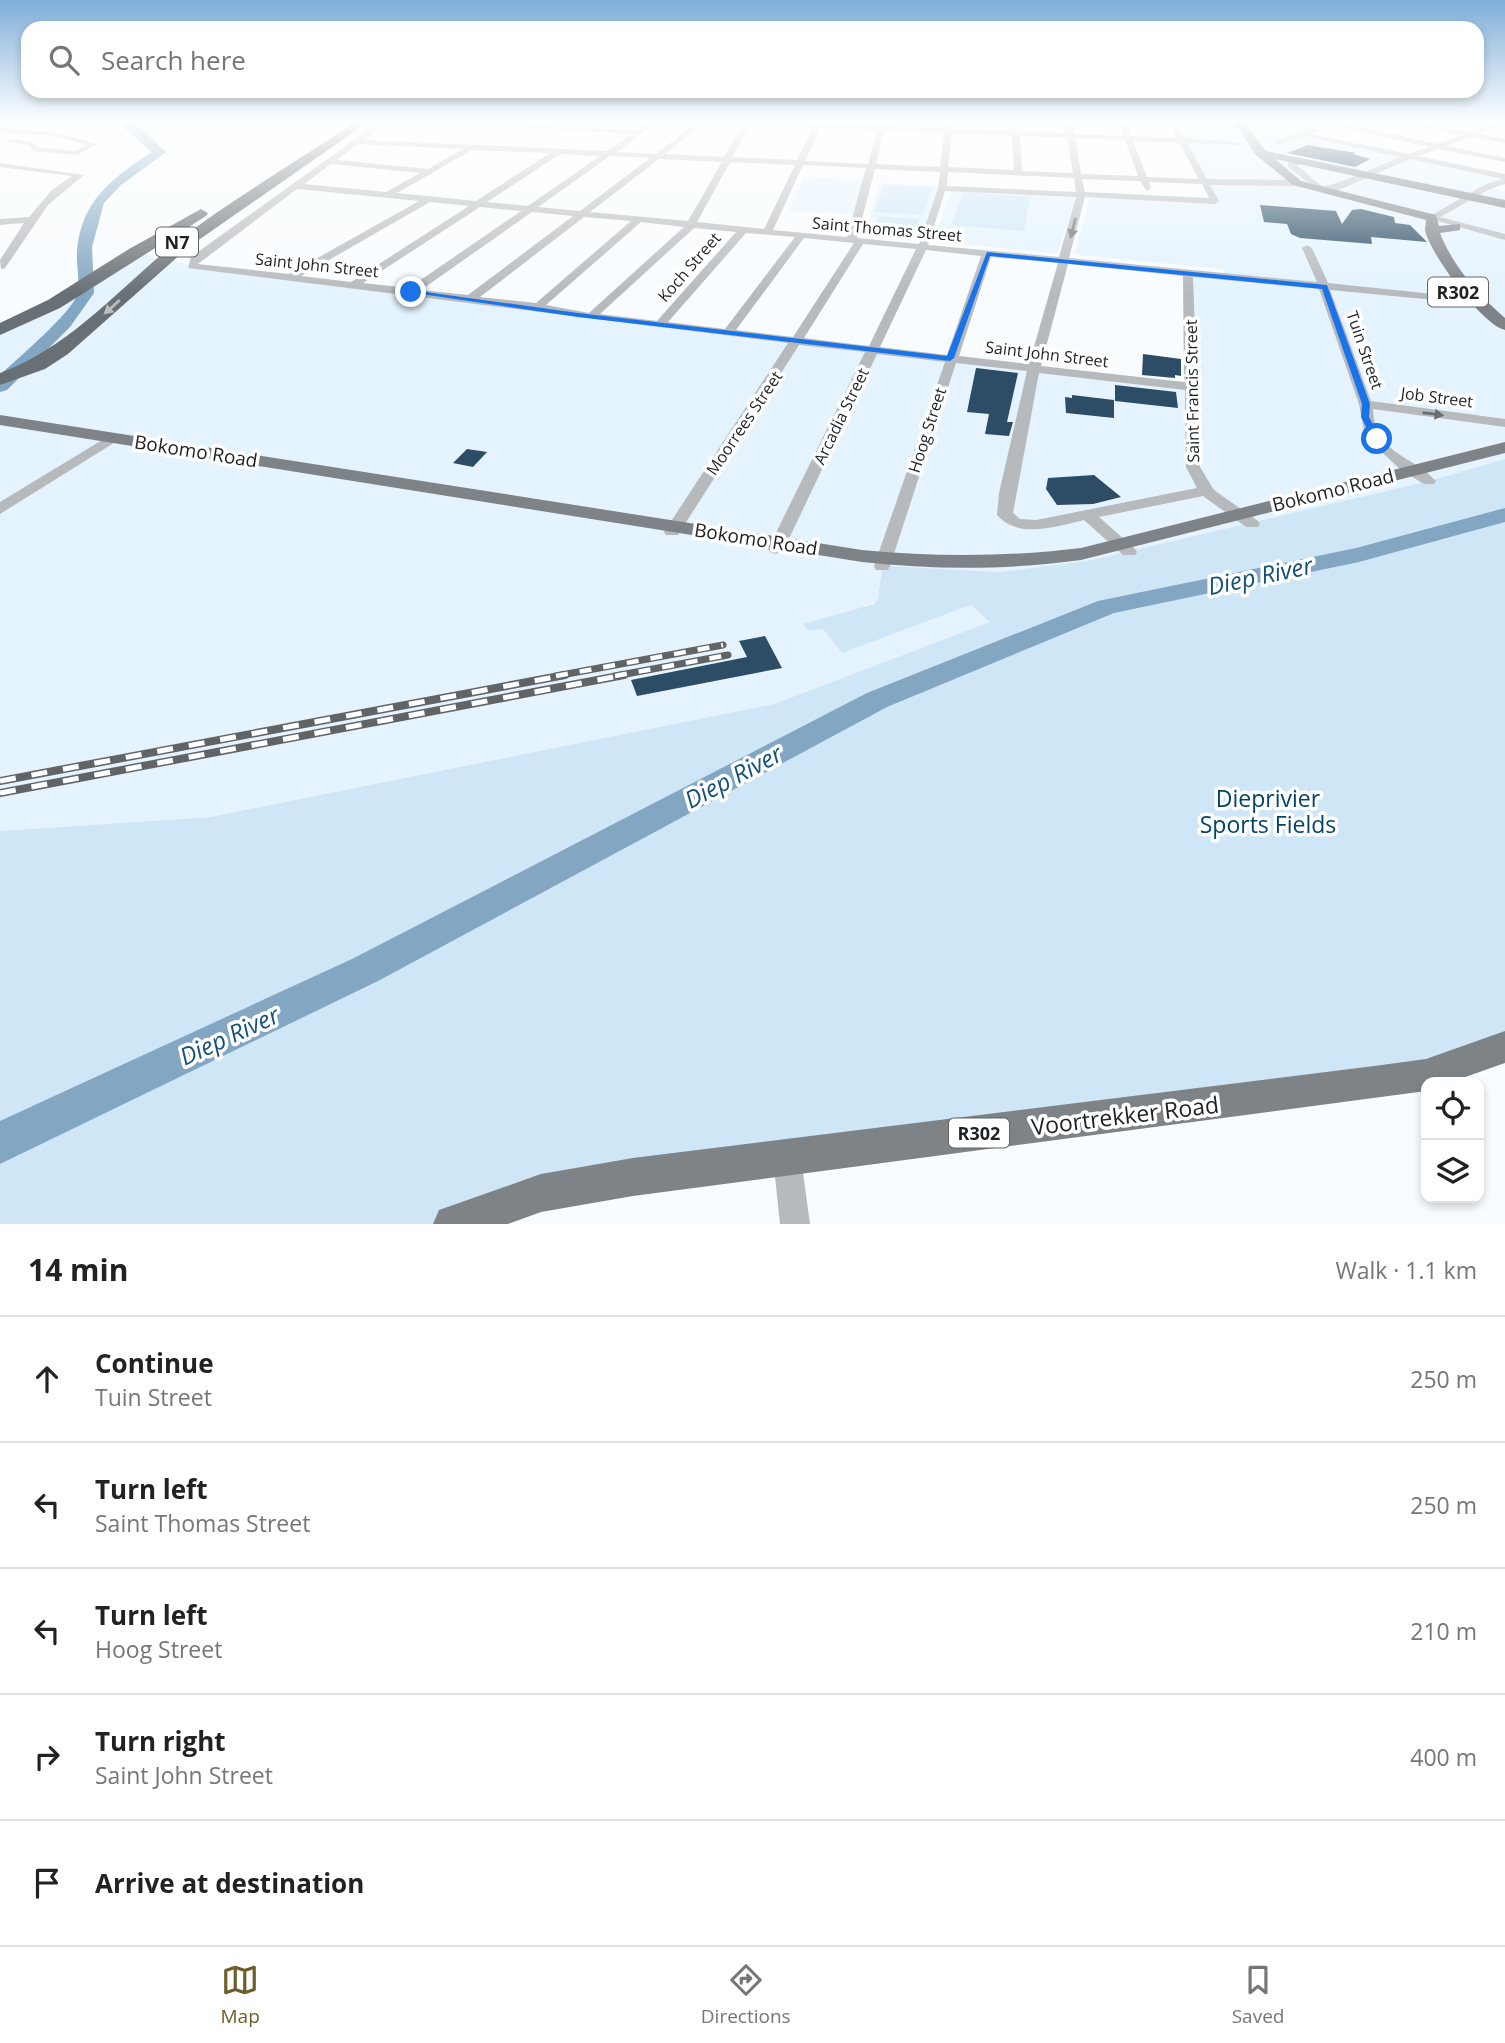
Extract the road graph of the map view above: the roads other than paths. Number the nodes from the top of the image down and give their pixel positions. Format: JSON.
{"nodes":[{"id":1,"x":74,"y":179,"type":"edge"},
{"id":2,"x":281,"y":179,"type":"edge"},
{"id":3,"x":305,"y":179,"type":"edge"},
{"id":4,"x":413,"y":179,"type":"edge"},
{"id":5,"x":517,"y":179,"type":"edge"},
{"id":6,"x":572,"y":179,"type":"edge"},
{"id":7,"x":628,"y":179,"type":"edge"},
{"id":8,"x":716,"y":179,"type":"edge"},
{"id":9,"x":792,"y":179,"type":"edge"},
{"id":10,"x":868,"y":179,"type":"edge"},
{"id":11,"x":942,"y":179,"type":"edge"},
{"id":12,"x":1079,"y":179,"type":"edge"},
{"id":13,"x":1144,"y":179,"type":"edge"},
{"id":14,"x":1147,"y":179,"type":"edge"},
{"id":15,"x":1206,"y":179,"type":"edge"},
{"id":16,"x":1276,"y":179,"type":"edge"},
{"id":17,"x":1292,"y":179,"type":"edge"},
{"id":18,"x":1309,"y":179,"type":"edge"},
{"id":19,"x":1352,"y":179,"type":"edge"},
{"id":20,"x":1393,"y":179,"type":"edge"},
{"id":21,"x":1505,"y":179,"type":"edge"},
{"id":22,"x":1208,"y":182,"type":"junction"},
{"id":23,"x":1297,"y":183,"type":"junction"},
{"id":24,"x":1284,"y":185,"type":"junction"},
{"id":25,"x":295,"y":186,"type":"junction"},
{"id":26,"x":942,"y":188,"type":"junction"},
{"id":27,"x":1081,"y":194,"type":"junction"},
{"id":28,"x":387,"y":195,"type":"junction"},
{"id":29,"x":1470,"y":196,"type":"junction"},
{"id":30,"x":1151,"y":197,"type":"junction"},
{"id":31,"x":429,"y":199,"type":"junction"},
{"id":32,"x":480,"y":204,"type":"junction"},
{"id":33,"x":1505,"y":204,"type":"edge"},
{"id":34,"x":243,"y":206,"type":"junction"},
{"id":35,"x":209,"y":208,"type":"dead end"},
{"id":36,"x":530,"y":208,"type":"junction"},
{"id":37,"x":585,"y":213,"type":"junction"},
{"id":38,"x":639,"y":219,"type":"junction"},
{"id":39,"x":32,"y":220,"type":"junction"},
{"id":40,"x":0,"y":222,"type":"edge"},
{"id":41,"x":1427,"y":223,"type":"junction"},
{"id":42,"x":691,"y":225,"type":"junction"},
{"id":43,"x":1456,"y":227,"type":"joint"},
{"id":44,"x":742,"y":231,"type":"junction"},
{"id":45,"x":767,"y":233,"type":"junction"},
{"id":46,"x":800,"y":237,"type":"junction"},
{"id":47,"x":1505,"y":237,"type":"edge"},
{"id":48,"x":855,"y":242,"type":"junction"},
{"id":49,"x":922,"y":248,"type":"junction"},
{"id":50,"x":1307,"y":248,"type":"dead end"},
{"id":51,"x":987,"y":254,"type":"junction"},
{"id":52,"x":1063,"y":261,"type":"junction"},
{"id":53,"x":119,"y":262,"type":"joint"},
{"id":54,"x":1,"y":266,"type":"edge"},
{"id":55,"x":1188,"y":273,"type":"junction"},
{"id":56,"x":290,"y":278,"type":"junction"},
{"id":57,"x":353,"y":285,"type":"junction"},
{"id":58,"x":1324,"y":287,"type":"junction"},
{"id":59,"x":411,"y":292,"type":"junction"},
{"id":60,"x":470,"y":299,"type":"junction"},
{"id":61,"x":1471,"y":300,"type":"junction"},
{"id":62,"x":52,"y":307,"type":"junction"},
{"id":63,"x":538,"y":307,"type":"junction"},
{"id":64,"x":0,"y":313,"type":"edge"},
{"id":65,"x":592,"y":316,"type":"junction"},
{"id":66,"x":660,"y":324,"type":"junction"},
{"id":67,"x":1505,"y":326,"type":"edge"},
{"id":68,"x":0,"y":330,"type":"edge"},
{"id":69,"x":729,"y":332,"type":"junction"},
{"id":70,"x":1505,"y":338,"type":"edge"},
{"id":71,"x":798,"y":341,"type":"junction"},
{"id":72,"x":0,"y":346,"type":"edge"},
{"id":73,"x":873,"y":350,"type":"junction"},
{"id":74,"x":950,"y":358,"type":"junction"},
{"id":75,"x":1034,"y":369,"type":"junction"},
{"id":76,"x":0,"y":379,"type":"edge"},
{"id":77,"x":1192,"y":387,"type":"junction"},
{"id":78,"x":1366,"y":411,"type":"junction"},
{"id":79,"x":0,"y":420,"type":"edge"},
{"id":80,"x":1505,"y":423,"type":"edge"},
{"id":81,"x":0,"y":428,"type":"edge"},
{"id":82,"x":106,"y":442,"type":"junction"},
{"id":83,"x":1505,"y":447,"type":"edge"},
{"id":84,"x":1505,"y":459,"type":"edge"},
{"id":85,"x":1411,"y":470,"type":"junction"},
{"id":86,"x":1429,"y":481,"type":"junction"},
{"id":87,"x":1205,"y":491,"type":"junction"},
{"id":88,"x":0,"y":509,"type":"edge"},
{"id":89,"x":1087,"y":514,"type":"junction"},
{"id":90,"x":1245,"y":519,"type":"junction"},
{"id":91,"x":674,"y":529,"type":"junction"},
{"id":92,"x":777,"y":546,"type":"junction"},
{"id":93,"x":1124,"y":548,"type":"junction"},
{"id":94,"x":883,"y":562,"type":"junction"},
{"id":95,"x":1505,"y":1047,"type":"edge"},
{"id":96,"x":787,"y":1158,"type":"junction"},
{"id":97,"x":453,"y":1224,"type":"edge"},
{"id":98,"x":795,"y":1224,"type":"edge"}],
"edges":[{"from":1,"to":39,"type":"street"},
{"from":2,"to":34,"type":"highway","number":"N7"},
{"from":3,"to":25,"type":"street"},
{"from":4,"to":28,"type":"street"},
{"from":5,"to":32,"type":"street"},
{"from":6,"to":36,"type":"street"},
{"from":7,"to":37,"type":"street"},
{"from":8,"to":42,"type":"street"},
{"from":9,"to":45,"type":"street"},
{"from":10,"to":48,"type":"street","name":"Moorrees Street"},
{"from":11,"to":26,"type":"street","name":"Arcadia Street"},
{"from":12,"to":27,"type":"street"},
{"from":13,"to":30,"type":"street"},
{"from":14,"to":22,"type":"street"},
{"from":15,"to":22,"type":"street"},
{"from":16,"to":24,"type":"main road"},
{"from":17,"to":23,"type":"main road"},
{"from":18,"to":19,"type":"street"},
{"from":20,"to":29,"type":"main road"},
{"from":21,"to":29,"type":"street"},
{"from":22,"to":24,"type":"street"},
{"from":22,"to":30,"type":"street"},
{"from":23,"to":24,"type":"street"},
{"from":23,"to":41,"type":"main road"},
{"from":24,"to":41,"type":"main road"},
{"from":25,"to":28,"type":"street","name":"Saint Thomas Street"},
{"from":25,"to":56,"type":"street","name":"Saint John Street"},
{"from":26,"to":27,"type":"street"},
{"from":26,"to":49,"type":"street","name":"Arcadia Street"},
{"from":27,"to":30,"type":"street"},
{"from":27,"to":52,"type":"street","one_way":true},
{"from":28,"to":31,"type":"street","name":"Saint Thomas Street"},
{"from":29,"to":33,"type":"main road"},
{"from":29,"to":41,"type":"street"},
{"from":31,"to":32,"type":"street","name":"Saint Thomas Street"},
{"from":31,"to":56,"type":"street"},
{"from":32,"to":36,"type":"street","name":"Saint Thomas Street"},
{"from":32,"to":57,"type":"street"},
{"from":34,"to":62,"type":"highway","number":"N7"},
{"from":34,"to":76,"type":"highway","one_way":true},
{"from":35,"to":53,"type":"highway","number":"N7"},
{"from":36,"to":37,"type":"street","name":"Saint Thomas Street"},
{"from":36,"to":59,"type":"street"},
{"from":37,"to":38,"type":"street","name":"Saint Thomas Street"},
{"from":37,"to":60,"type":"street"},
{"from":38,"to":42,"type":"street","name":"Saint Thomas Street"},
{"from":38,"to":63,"type":"street"},
{"from":39,"to":40,"type":"street"},
{"from":39,"to":54,"type":"street"},
{"from":41,"to":43,"type":"main road"},
{"from":41,"to":47,"type":"street"},
{"from":41,"to":61,"type":"main road","number":"R302"},
{"from":42,"to":44,"type":"street","name":"Saint Thomas Street"},
{"from":42,"to":65,"type":"street"},
{"from":43,"to":47,"type":"street"},
{"from":44,"to":45,"type":"street","name":"Saint Thomas Street"},
{"from":44,"to":66,"type":"street","name":"Koch Street"},
{"from":45,"to":46,"type":"street","name":"Saint Thomas Street"},
{"from":46,"to":48,"type":"street","name":"Saint Thomas Street"},
{"from":46,"to":69,"type":"street"},
{"from":48,"to":49,"type":"street","name":"Saint Thomas Street"},
{"from":48,"to":71,"type":"street","name":"Moorrees Street"},
{"from":49,"to":51,"type":"street","name":"Saint Thomas Street"},
{"from":49,"to":73,"type":"street","name":"Arcadia Street"},
{"from":50,"to":58,"type":"street","name":"Tuin Street"},
{"from":51,"to":52,"type":"street","name":"Saint Thomas Street"},
{"from":51,"to":74,"type":"street","name":"Hoog Street"},
{"from":52,"to":55,"type":"street","name":"Saint Thomas Street"},
{"from":52,"to":75,"type":"street"},
{"from":53,"to":62,"type":"highway","number":"N7"},
{"from":55,"to":58,"type":"street","name":"Saint Thomas Street"},
{"from":55,"to":77,"type":"street","name":"Saint Francis Street"},
{"from":56,"to":57,"type":"street","name":"Saint John Street"},
{"from":57,"to":59,"type":"street","name":"Saint John Street"},
{"from":58,"to":61,"type":"street","name":"Saint Thomas Street"},
{"from":58,"to":78,"type":"street","name":"Tuin Street"},
{"from":59,"to":60,"type":"street","name":"Saint John Street"},
{"from":60,"to":63,"type":"street","name":"Saint John Street"},
{"from":61,"to":67,"type":"main road","number":"R302"},
{"from":61,"to":70,"type":"main road","number":"R302"},
{"from":62,"to":64,"type":"highway"},
{"from":62,"to":68,"type":"highway","number":"N7"},
{"from":62,"to":72,"type":"highway","number":"N7"},
{"from":63,"to":65,"type":"street","name":"Saint John Street"},
{"from":65,"to":66,"type":"street","name":"Saint John Street"},
{"from":66,"to":69,"type":"street","name":"Saint John Street"},
{"from":69,"to":71,"type":"street","name":"Saint John Street"},
{"from":71,"to":73,"type":"street","name":"Saint John Street"},
{"from":71,"to":91,"type":"street","name":"Moorrees Street"},
{"from":73,"to":74,"type":"street","name":"Saint John Street"},
{"from":73,"to":92,"type":"street","name":"Arcadia Street"},
{"from":74,"to":75,"type":"street","name":"Saint John Street"},
{"from":74,"to":94,"type":"street","name":"Hoog Street"},
{"from":75,"to":77,"type":"street","name":"Saint John Street"},
{"from":75,"to":89,"type":"street"},
{"from":77,"to":87,"type":"street","name":"Saint Francis Street"},
{"from":78,"to":80,"type":"street","name":"Job Street","one_way":true},
{"from":78,"to":85,"type":"street","name":"Tuin Street"},
{"from":79,"to":82,"type":"main road","name":"Bokomo Road"},
{"from":81,"to":82,"type":"main road","name":"Bokomo Road"},
{"from":82,"to":88,"type":"street"},
{"from":82,"to":91,"type":"main road","name":"Bokomo Road"},
{"from":83,"to":85,"type":"main road","name":"Bokomo Road"},
{"from":84,"to":86,"type":"main road","name":"Bokomo Road"},
{"from":85,"to":86,"type":"street","name":"Tuin Street"},
{"from":85,"to":90,"type":"main road","name":"Bokomo Road"},
{"from":86,"to":90,"type":"main road","name":"Bokomo Road"},
{"from":87,"to":89,"type":"street"},
{"from":87,"to":90,"type":"street","name":"Saint Francis Street"},
{"from":89,"to":93,"type":"street"},
{"from":90,"to":93,"type":"main road","name":"Bokomo Road"},
{"from":91,"to":92,"type":"main road","name":"Bokomo Road"},
{"from":92,"to":94,"type":"main road","name":"Bokomo Road"},
{"from":93,"to":94,"type":"main road","name":"Bokomo Road"},
{"from":95,"to":96,"type":"main road","name":"Voortrekker Road","number":"R302"},
{"from":96,"to":97,"type":"main road","name":"Voortrekker Road","number":"R302"},
{"from":96,"to":98,"type":"street"}]}
